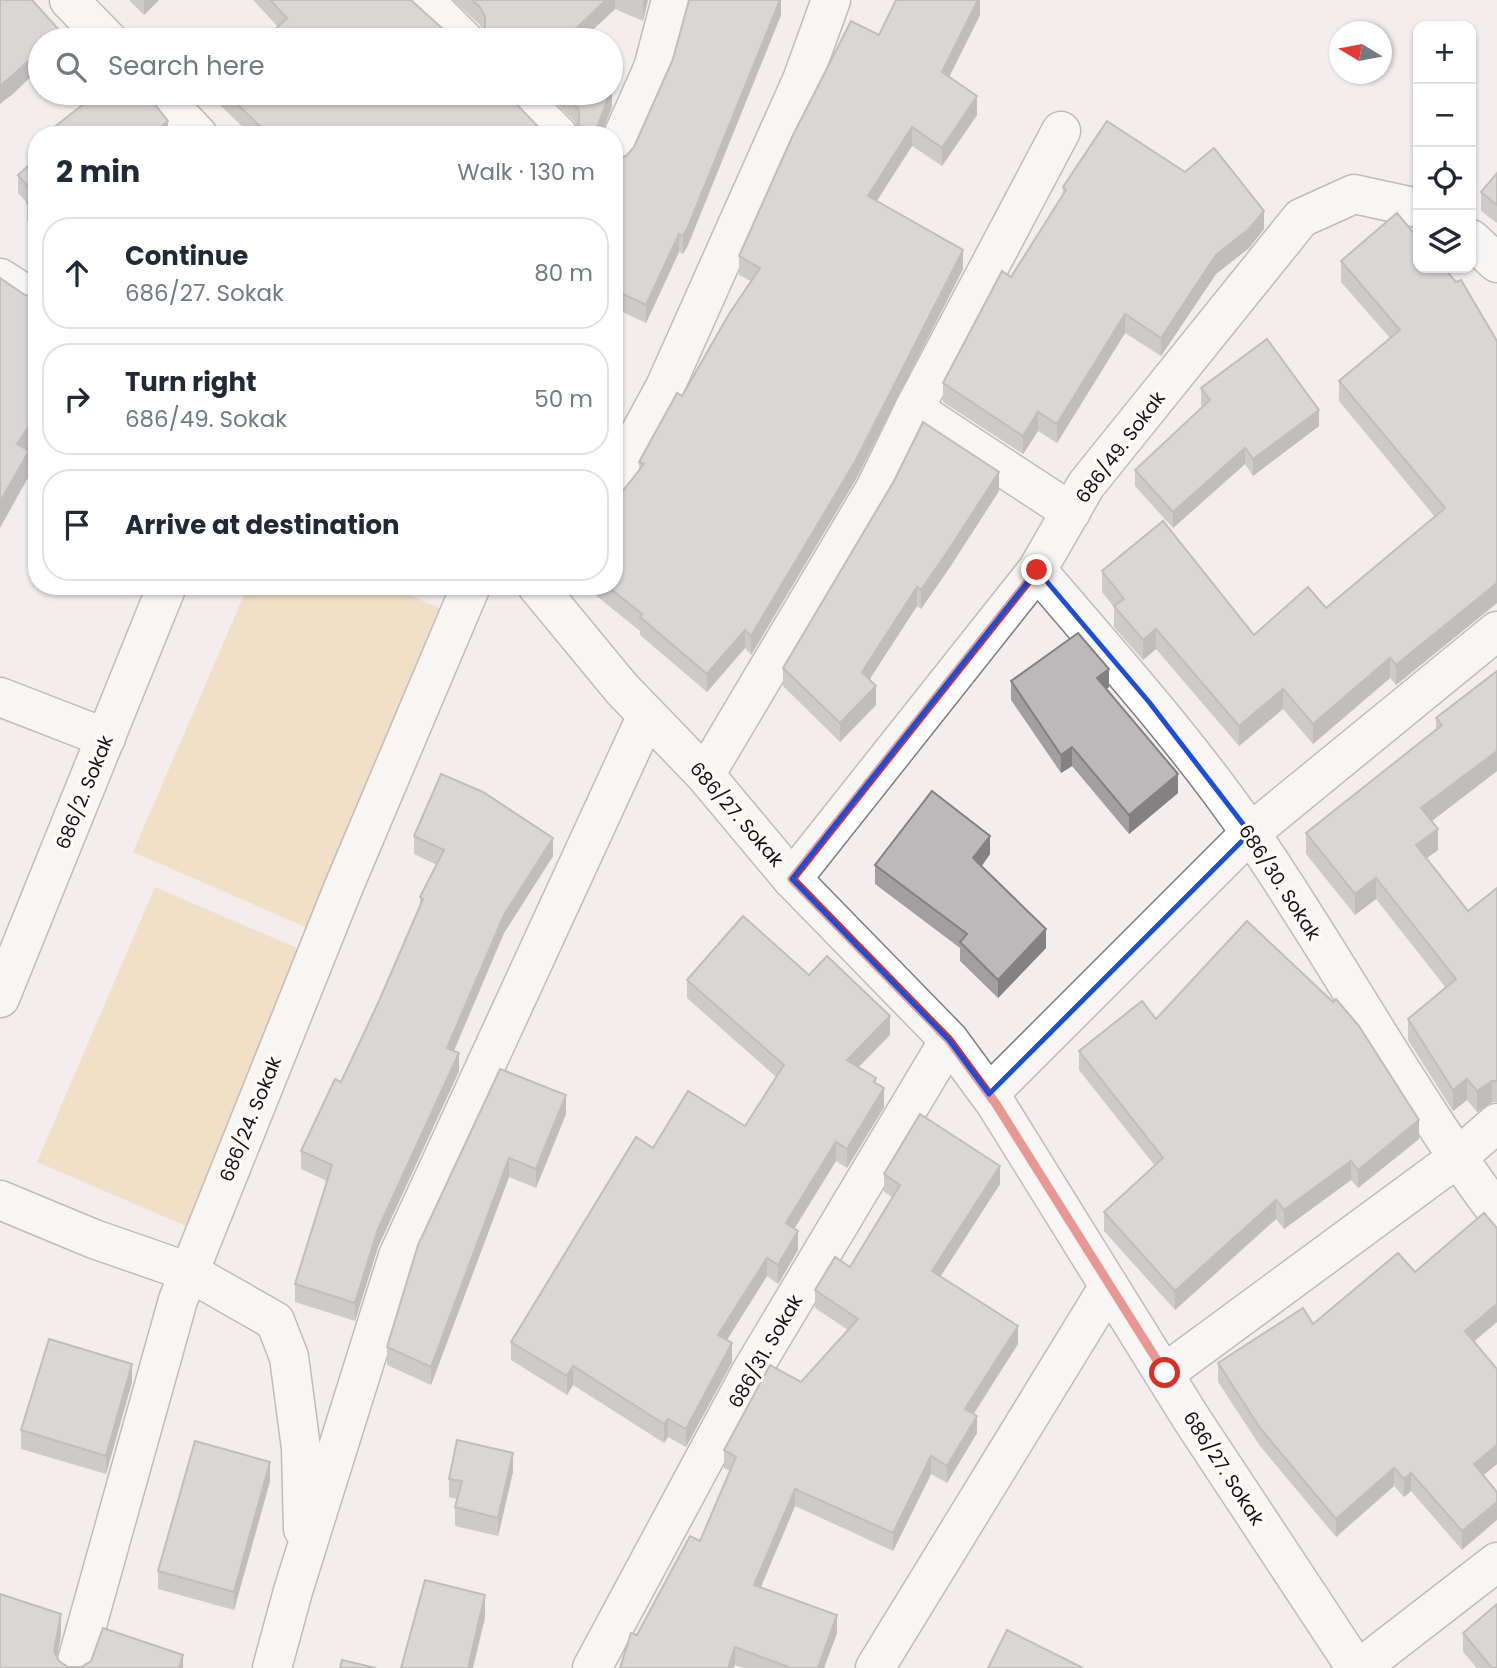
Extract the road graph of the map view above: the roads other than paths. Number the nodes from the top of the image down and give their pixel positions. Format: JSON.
{"nodes":[{"id":1,"x":69,"y":0,"type":"edge"},
{"id":2,"x":424,"y":0,"type":"edge"},
{"id":3,"x":671,"y":0,"type":"edge"},
{"id":4,"x":831,"y":0,"type":"edge"},
{"id":5,"x":96,"y":28,"type":"edge"},
{"id":6,"x":452,"y":28,"type":"edge"},
{"id":7,"x":169,"y":105,"type":"edge"},
{"id":8,"x":528,"y":105,"type":"edge"},
{"id":9,"x":189,"y":126,"type":"edge"},
{"id":10,"x":549,"y":126,"type":"edge"},
{"id":11,"x":1061,"y":131,"type":"dead end"},
{"id":12,"x":623,"y":136,"type":"edge"},
{"id":13,"x":1413,"y":207,"type":"edge"},
{"id":14,"x":1476,"y":244,"type":"edge"},
{"id":15,"x":1497,"y":263,"type":"edge"},
{"id":16,"x":0,"y":278,"type":"edge"},
{"id":17,"x":28,"y":296,"type":"edge"},
{"id":18,"x":914,"y":410,"type":"junction"},
{"id":19,"x":623,"y":464,"type":"edge"},
{"id":20,"x":1072,"y":512,"type":"junction"},
{"id":21,"x":1037,"y":570,"type":"junction"},
{"id":22,"x":163,"y":595,"type":"edge"},
{"id":23,"x":467,"y":595,"type":"edge"},
{"id":24,"x":545,"y":595,"type":"edge"},
{"id":25,"x":1497,"y":631,"type":"edge"},
{"id":26,"x":0,"y":697,"type":"edge"},
{"id":27,"x":647,"y":715,"type":"junction"},
{"id":28,"x":106,"y":738,"type":"junction"},
{"id":29,"x":705,"y":775,"type":"junction"},
{"id":30,"x":1250,"y":833,"type":"junction"},
{"id":31,"x":792,"y":879,"type":"junction"},
{"id":32,"x":0,"y":998,"type":"edge"},
{"id":33,"x":949,"y":1040,"type":"junction"},
{"id":34,"x":989,"y":1094,"type":"junction"},
{"id":35,"x":1497,"y":1123,"type":"edge"},
{"id":36,"x":1457,"y":1158,"type":"junction"},
{"id":37,"x":0,"y":1200,"type":"edge"},
{"id":38,"x":1497,"y":1212,"type":"edge"},
{"id":39,"x":189,"y":1272,"type":"junction"},
{"id":40,"x":1109,"y":1286,"type":"junction"},
{"id":41,"x":1165,"y":1373,"type":"junction"},
{"id":42,"x":304,"y":1559,"type":"junction"},
{"id":43,"x":1497,"y":1563,"type":"edge"},
{"id":44,"x":75,"y":1668,"type":"edge"},
{"id":45,"x":272,"y":1668,"type":"edge"},
{"id":46,"x":593,"y":1668,"type":"edge"},
{"id":47,"x":876,"y":1668,"type":"edge"},
{"id":48,"x":1358,"y":1668,"type":"edge"}],
"edges":[{"from":1,"to":5,"type":"street"},
{"from":2,"to":6,"type":"street"},
{"from":3,"to":12,"type":"street"},
{"from":4,"to":19,"type":"street"},
{"from":7,"to":9,"type":"street"},
{"from":8,"to":10,"type":"street"},
{"from":11,"to":18,"type":"street"},
{"from":13,"to":20,"type":"street","name":"686/49. Sokak"},
{"from":14,"to":15,"type":"street"},
{"from":16,"to":17,"type":"street"},
{"from":18,"to":20,"type":"street"},
{"from":18,"to":29,"type":"street"},
{"from":20,"to":21,"type":"street","name":"686/49. Sokak"},
{"from":21,"to":30,"type":"street","name":"686/30. Sokak"},
{"from":21,"to":31,"type":"street","name":"686/49. Sokak"},
{"from":22,"to":28,"type":"street","name":"686/2. Sokak"},
{"from":23,"to":39,"type":"street","name":"686/24. Sokak"},
{"from":24,"to":27,"type":"street","name":"686/27. Sokak"},
{"from":25,"to":30,"type":"street"},
{"from":26,"to":28,"type":"street"},
{"from":27,"to":29,"type":"street","name":"686/27. Sokak"},
{"from":27,"to":42,"type":"street"},
{"from":28,"to":32,"type":"street","name":"686/2. Sokak"},
{"from":29,"to":31,"type":"street","name":"686/27. Sokak"},
{"from":30,"to":34,"type":"street"},
{"from":30,"to":36,"type":"street","name":"686/30. Sokak"},
{"from":31,"to":33,"type":"street","name":"686/27. Sokak"},
{"from":33,"to":34,"type":"street","name":"686/27. Sokak"},
{"from":33,"to":46,"type":"street","name":"686/31. Sokak"},
{"from":34,"to":40,"type":"street","name":"686/27. Sokak"},
{"from":35,"to":36,"type":"street"},
{"from":36,"to":38,"type":"street","name":"686/30. Sokak"},
{"from":36,"to":41,"type":"street"},
{"from":37,"to":39,"type":"street"},
{"from":39,"to":42,"type":"street"},
{"from":39,"to":44,"type":"street","name":"686/24. Sokak"},
{"from":40,"to":41,"type":"street","name":"686/27. Sokak"},
{"from":40,"to":47,"type":"street"},
{"from":41,"to":48,"type":"street","name":"686/27. Sokak"},
{"from":42,"to":45,"type":"street"},
{"from":43,"to":48,"type":"street"}]}
